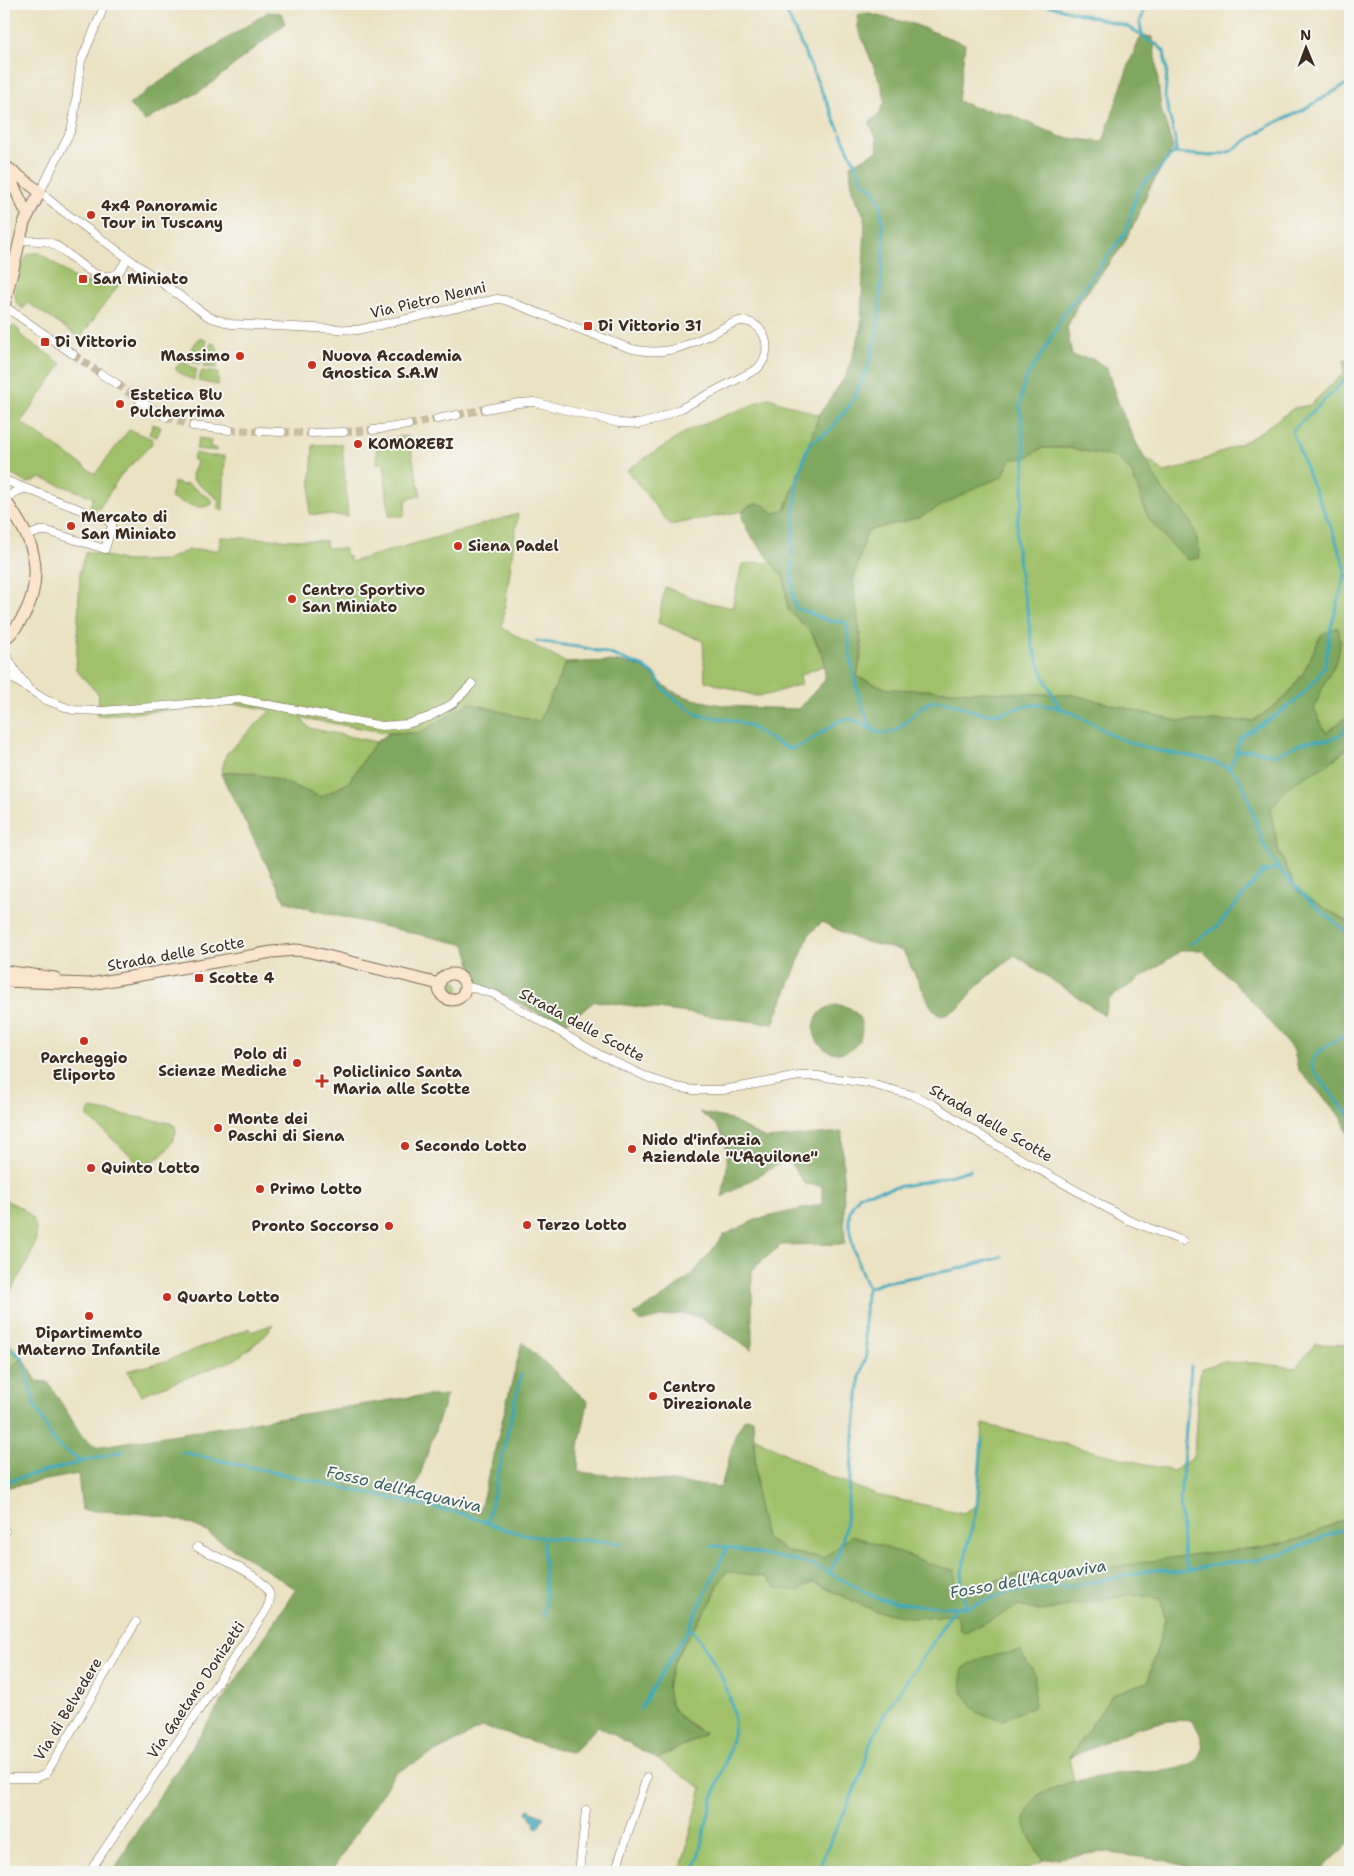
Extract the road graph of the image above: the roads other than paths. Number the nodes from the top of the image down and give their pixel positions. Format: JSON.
{"nodes":[{"id":1,"x":103,"y":4,"type":"edge"},
{"id":2,"x":4,"y":166,"type":"edge"},
{"id":3,"x":40,"y":192,"type":"junction"},
{"id":4,"x":28,"y":214,"type":"junction"},
{"id":5,"x":20,"y":240,"type":"junction"},
{"id":6,"x":128,"y":258,"type":"junction"},
{"id":7,"x":4,"y":306,"type":"edge"},
{"id":8,"x":73,"y":354,"type":"tunnel mouth"},
{"id":9,"x":101,"y":374,"type":"tunnel mouth"},
{"id":10,"x":117,"y":384,"type":"tunnel mouth"},
{"id":11,"x":140,"y":401,"type":"tunnel mouth"},
{"id":12,"x":486,"y":409,"type":"tunnel mouth"},
{"id":13,"x":457,"y":415,"type":"tunnel mouth"},
{"id":14,"x":166,"y":417,"type":"tunnel mouth"},
{"id":15,"x":437,"y":419,"type":"tunnel mouth"},
{"id":16,"x":408,"y":425,"type":"tunnel mouth"},
{"id":17,"x":193,"y":426,"type":"tunnel mouth"},
{"id":18,"x":229,"y":430,"type":"tunnel mouth"},
{"id":19,"x":373,"y":430,"type":"tunnel mouth"},
{"id":20,"x":260,"y":432,"type":"tunnel mouth"},
{"id":21,"x":282,"y":432,"type":"tunnel mouth"},
{"id":22,"x":344,"y":432,"type":"tunnel mouth"},
{"id":23,"x":311,"y":433,"type":"tunnel mouth"},
{"id":24,"x":4,"y":480,"type":"edge"},
{"id":25,"x":24,"y":489,"type":"junction"},
{"id":26,"x":4,"y":499,"type":"edge"},
{"id":27,"x":27,"y":536,"type":"junction"},
{"id":28,"x":4,"y":640,"type":"edge"},
{"id":29,"x":4,"y":651,"type":"edge"},
{"id":30,"x":4,"y":673,"type":"edge"},
{"id":31,"x":472,"y":684,"type":"dead end"},
{"id":32,"x":30,"y":690,"type":"junction"},
{"id":33,"x":4,"y":971,"type":"edge"},
{"id":34,"x":4,"y":982,"type":"edge"},
{"id":35,"x":439,"y":984,"type":"junction"},
{"id":36,"x":65,"y":985,"type":"junction"},
{"id":37,"x":466,"y":986,"type":"junction"},
{"id":38,"x":1183,"y":1241,"type":"dead end"},
{"id":39,"x":197,"y":1547,"type":"dead end"},
{"id":40,"x":136,"y":1622,"type":"dead end"},
{"id":41,"x":647,"y":1777,"type":"dead end"},
{"id":42,"x":4,"y":1778,"type":"edge"},
{"id":43,"x":586,"y":1810,"type":"dead end"},
{"id":44,"x":90,"y":1872,"type":"edge"},
{"id":45,"x":579,"y":1872,"type":"edge"},
{"id":46,"x":615,"y":1872,"type":"edge"}],
"edges":[{"from":1,"to":3,"type":"street"},
{"from":2,"to":3,"type":"street"},
{"from":2,"to":4,"type":"street"},
{"from":3,"to":4,"type":"street"},
{"from":3,"to":6,"type":"street","name":"Via Pietro Nenni"},
{"from":4,"to":5,"type":"street"},
{"from":5,"to":6,"type":"street"},
{"from":5,"to":7,"type":"street"},
{"from":6,"to":12,"type":"street","name":"Via Pietro Nenni"},
{"from":7,"to":8,"type":"street"},
{"from":9,"to":10,"type":"street"},
{"from":11,"to":14,"type":"street"},
{"from":13,"to":15,"type":"street"},
{"from":16,"to":19,"type":"street"},
{"from":17,"to":18,"type":"street"},
{"from":20,"to":21,"type":"street"},
{"from":22,"to":23,"type":"street"},
{"from":24,"to":25,"type":"street"},
{"from":25,"to":26,"type":"street"},
{"from":25,"to":27,"type":"street"},
{"from":26,"to":27,"type":"street"},
{"from":27,"to":28,"type":"street"},
{"from":29,"to":32,"type":"street"},
{"from":30,"to":32,"type":"street"},
{"from":31,"to":32,"type":"street"},
{"from":33,"to":36,"type":"street"},
{"from":34,"to":36,"type":"street","name":"Strada delle Scotte"},
{"from":35,"to":36,"type":"street","name":"Strada delle Scotte"},
{"from":35,"to":37,"type":"street","name":"Strada delle Scotte"},
{"from":35,"to":37,"type":"street"},
{"from":37,"to":38,"type":"street","name":"Strada delle Scotte"},
{"from":39,"to":44,"type":"street","name":"Via Gaetano Donizetti"},
{"from":40,"to":42,"type":"street","name":"Via di Belvedere"},
{"from":41,"to":46,"type":"street"},
{"from":43,"to":45,"type":"street"}]}
